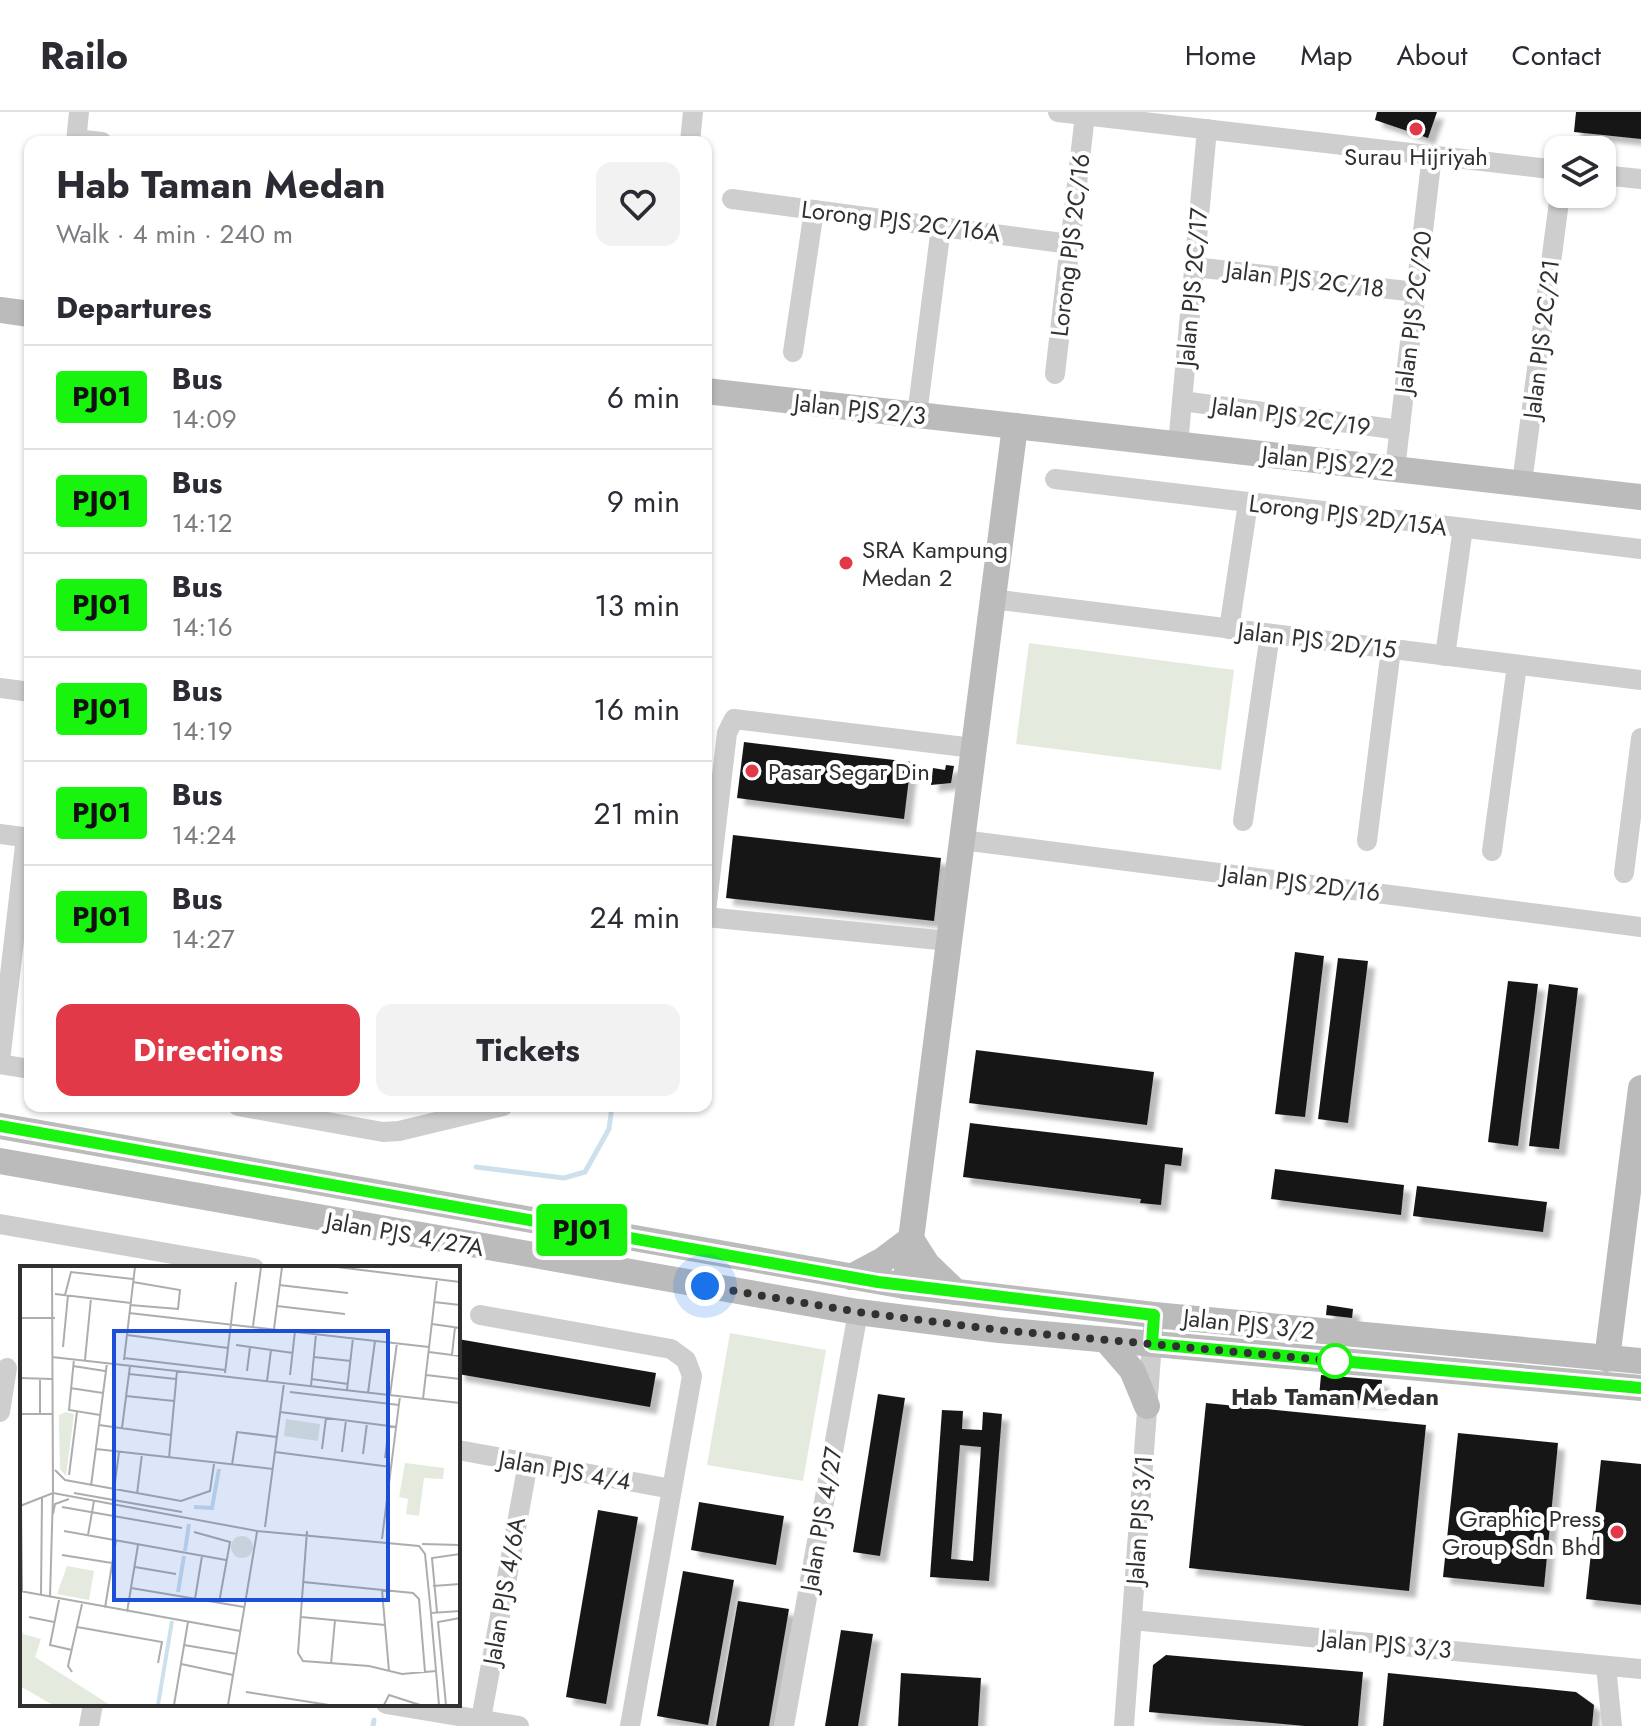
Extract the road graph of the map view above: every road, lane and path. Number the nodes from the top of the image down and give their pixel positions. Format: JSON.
{"nodes":[{"id":1,"x":79,"y":112,"type":"edge"},
{"id":2,"x":693,"y":112,"type":"edge"},
{"id":3,"x":1058,"y":112,"type":"edge"},
{"id":4,"x":1085,"y":115,"type":"junction"},
{"id":5,"x":1207,"y":129,"type":"junction"},
{"id":6,"x":76,"y":136,"type":"edge"},
{"id":7,"x":691,"y":136,"type":"edge"},
{"id":8,"x":1432,"y":155,"type":"junction"},
{"id":9,"x":1544,"y":168,"type":"edge"},
{"id":10,"x":1616,"y":176,"type":"edge"},
{"id":11,"x":1641,"y":179,"type":"edge"},
{"id":12,"x":732,"y":199,"type":"dead end"},
{"id":13,"x":1558,"y":208,"type":"edge"},
{"id":14,"x":814,"y":210,"type":"junction"},
{"id":15,"x":941,"y":227,"type":"junction"},
{"id":16,"x":1070,"y":244,"type":"junction"},
{"id":17,"x":1194,"y":267,"type":"junction"},
{"id":18,"x":1416,"y":292,"type":"junction"},
{"id":19,"x":0,"y":310,"type":"edge"},
{"id":20,"x":24,"y":313,"type":"edge"},
{"id":21,"x":793,"y":352,"type":"dead end"},
{"id":22,"x":1055,"y":374,"type":"dead end"},
{"id":23,"x":712,"y":392,"type":"edge"},
{"id":24,"x":1182,"y":401,"type":"junction"},
{"id":25,"x":917,"y":415,"type":"junction"},
{"id":26,"x":1015,"y":426,"type":"junction"},
{"id":27,"x":1400,"y":430,"type":"junction"},
{"id":28,"x":1178,"y":445,"type":"junction"},
{"id":29,"x":1395,"y":469,"type":"junction"},
{"id":30,"x":1055,"y":479,"type":"dead end"},
{"id":31,"x":1522,"y":483,"type":"junction"},
{"id":32,"x":1641,"y":497,"type":"edge"},
{"id":33,"x":1248,"y":503,"type":"junction"},
{"id":34,"x":1463,"y":528,"type":"junction"},
{"id":35,"x":1641,"y":549,"type":"edge"},
{"id":36,"x":992,"y":599,"type":"junction"},
{"id":37,"x":1229,"y":629,"type":"junction"},
{"id":38,"x":1270,"y":634,"type":"junction"},
{"id":39,"x":1391,"y":649,"type":"junction"},
{"id":40,"x":1445,"y":656,"type":"junction"},
{"id":41,"x":1517,"y":665,"type":"junction"},
{"id":42,"x":1641,"y":680,"type":"edge"},
{"id":43,"x":0,"y":688,"type":"edge"},
{"id":44,"x":24,"y":691,"type":"edge"},
{"id":45,"x":1641,"y":738,"type":"edge"},
{"id":46,"x":973,"y":748,"type":"junction"},
{"id":47,"x":1243,"y":821,"type":"dead end"},
{"id":48,"x":0,"y":834,"type":"edge"},
{"id":49,"x":24,"y":837,"type":"edge"},
{"id":50,"x":962,"y":840,"type":"junction"},
{"id":51,"x":1367,"y":841,"type":"dead end"},
{"id":52,"x":1492,"y":851,"type":"dead end"},
{"id":53,"x":712,"y":863,"type":"edge"},
{"id":54,"x":24,"y":869,"type":"edge"},
{"id":55,"x":1624,"y":873,"type":"dead end"},
{"id":56,"x":712,"y":916,"type":"edge"},
{"id":57,"x":1641,"y":927,"type":"edge"},
{"id":58,"x":949,"y":941,"type":"junction"},
{"id":59,"x":0,"y":1063,"type":"edge"},
{"id":60,"x":24,"y":1068,"type":"edge"},
{"id":61,"x":1641,"y":1088,"type":"edge"},
{"id":62,"x":271,"y":1112,"type":"edge"},
{"id":63,"x":478,"y":1112,"type":"edge"},
{"id":64,"x":0,"y":1126,"type":"edge"},
{"id":65,"x":0,"y":1161,"type":"edge"},
{"id":66,"x":287,"y":1179,"type":"junction"},
{"id":67,"x":373,"y":1194,"type":"junction"},
{"id":68,"x":284,"y":1212,"type":"junction"},
{"id":69,"x":0,"y":1224,"type":"edge"},
{"id":70,"x":367,"y":1227,"type":"junction"},
{"id":71,"x":911,"y":1239,"type":"junction"},
{"id":72,"x":242,"y":1266,"type":"edge"},
{"id":73,"x":851,"y":1277,"type":"junction"},
{"id":74,"x":905,"y":1286,"type":"junction"},
{"id":75,"x":956,"y":1292,"type":"junction"},
{"id":76,"x":858,"y":1312,"type":"junction"},
{"id":77,"x":480,"y":1315,"type":"dead end"},
{"id":78,"x":1154,"y":1315,"type":"junction"},
{"id":79,"x":1106,"y":1340,"type":"junction"},
{"id":80,"x":1152,"y":1344,"type":"junction"},
{"id":81,"x":1607,"y":1359,"type":"junction"},
{"id":82,"x":1641,"y":1361,"type":"edge"},
{"id":83,"x":10,"y":1369,"type":"edge"},
{"id":84,"x":1641,"y":1388,"type":"edge"},
{"id":85,"x":1147,"y":1406,"type":"junction"},
{"id":86,"x":0,"y":1412,"type":"edge"},
{"id":87,"x":460,"y":1450,"type":"edge"},
{"id":88,"x":528,"y":1463,"type":"junction"},
{"id":89,"x":672,"y":1489,"type":"junction"},
{"id":90,"x":1132,"y":1620,"type":"junction"},
{"id":91,"x":1606,"y":1666,"type":"junction"},
{"id":92,"x":1641,"y":1669,"type":"edge"},
{"id":93,"x":93,"y":1706,"type":"edge"},
{"id":94,"x":391,"y":1712,"type":"edge"},
{"id":95,"x":481,"y":1719,"type":"junction"},
{"id":96,"x":89,"y":1726,"type":"edge"},
{"id":97,"x":519,"y":1726,"type":"edge"},
{"id":98,"x":630,"y":1726,"type":"edge"},
{"id":99,"x":784,"y":1726,"type":"edge"},
{"id":100,"x":1124,"y":1726,"type":"edge"},
{"id":101,"x":1612,"y":1726,"type":"edge"}],
"edges":[{"from":1,"to":6,"type":"street"},
{"from":2,"to":7,"type":"street"},
{"from":3,"to":4,"type":"street"},
{"from":4,"to":5,"type":"street"},
{"from":4,"to":16,"type":"street","name":"Lorong PJS 2C/16"},
{"from":5,"to":8,"type":"street"},
{"from":5,"to":17,"type":"street","name":"Jalan PJS 2C/17"},
{"from":8,"to":9,"type":"street"},
{"from":8,"to":18,"type":"street","name":"Jalan PJS 2C/20"},
{"from":10,"to":11,"type":"street"},
{"from":12,"to":14,"type":"street","name":"Lorong PJS 2C/16A"},
{"from":13,"to":31,"type":"street","name":"Jalan PJS 2C/21"},
{"from":14,"to":15,"type":"street","name":"Lorong PJS 2C/16A"},
{"from":14,"to":21,"type":"street"},
{"from":15,"to":16,"type":"street","name":"Lorong PJS 2C/16A"},
{"from":15,"to":25,"type":"street"},
{"from":16,"to":22,"type":"street","name":"Lorong PJS 2C/16"},
{"from":17,"to":18,"type":"street","name":"Jalan PJS 2C/18"},
{"from":17,"to":24,"type":"street","name":"Jalan PJS 2C/17"},
{"from":18,"to":27,"type":"street","name":"Jalan PJS 2C/20"},
{"from":19,"to":20,"type":"main road"},
{"from":23,"to":25,"type":"main road","name":"Jalan PJS 2/3"},
{"from":24,"to":27,"type":"street","name":"Jalan PJS 2C/19"},
{"from":24,"to":28,"type":"street","name":"Jalan PJS 2C/17"},
{"from":25,"to":26,"type":"main road","name":"Jalan PJS 2/3"},
{"from":26,"to":28,"type":"main road","name":"Jalan PJS 2/2"},
{"from":26,"to":36,"type":"main road"},
{"from":27,"to":29,"type":"street","name":"Jalan PJS 2C/20"},
{"from":28,"to":29,"type":"main road","name":"Jalan PJS 2/2"},
{"from":29,"to":31,"type":"main road","name":"Jalan PJS 2/2"},
{"from":30,"to":33,"type":"street","name":"Lorong PJS 2D/15A"},
{"from":31,"to":32,"type":"main road","name":"Jalan PJS 2/2"},
{"from":33,"to":34,"type":"street","name":"Lorong PJS 2D/15A"},
{"from":33,"to":37,"type":"street"},
{"from":34,"to":35,"type":"street","name":"Lorong PJS 2D/15A"},
{"from":34,"to":40,"type":"street"},
{"from":36,"to":37,"type":"street","name":"Jalan PJS 2D/15"},
{"from":36,"to":46,"type":"main road"},
{"from":37,"to":38,"type":"street","name":"Jalan PJS 2D/15"},
{"from":38,"to":39,"type":"street","name":"Jalan PJS 2D/15"},
{"from":38,"to":47,"type":"street"},
{"from":39,"to":40,"type":"street","name":"Jalan PJS 2D/15"},
{"from":39,"to":51,"type":"street"},
{"from":40,"to":41,"type":"street","name":"Jalan PJS 2D/15"},
{"from":41,"to":42,"type":"street","name":"Jalan PJS 2D/15"},
{"from":41,"to":52,"type":"street"},
{"from":43,"to":44,"type":"street"},
{"from":45,"to":55,"type":"street"},
{"from":46,"to":50,"type":"main road"},
{"from":46,"to":53,"type":"street"},
{"from":48,"to":49,"type":"street"},
{"from":50,"to":57,"type":"street","name":"Jalan PJS 2D/16"},
{"from":50,"to":58,"type":"main road"},
{"from":54,"to":59,"type":"street"},
{"from":56,"to":58,"type":"street"},
{"from":58,"to":71,"type":"main road"},
{"from":59,"to":60,"type":"street"},
{"from":61,"to":81,"type":"main road"},
{"from":62,"to":63,"type":"street"},
{"from":64,"to":66,"type":"main road","name":"Jalan PJS 4/27A"},
{"from":65,"to":68,"type":"main road","name":"Jalan PJS 4/27A"},
{"from":66,"to":67,"type":"main road","name":"Jalan PJS 4/27A"},
{"from":66,"to":68,"type":"main road"},
{"from":67,"to":70,"type":"main road"},
{"from":67,"to":73,"type":"main road","name":"Jalan PJS 4/27A"},
{"from":68,"to":70,"type":"main road","name":"Jalan PJS 4/27A"},
{"from":69,"to":72,"type":"street"},
{"from":70,"to":76,"type":"main road","name":"Jalan PJS 4/27A"},
{"from":71,"to":73,"type":"main road"},
{"from":71,"to":74,"type":"main road"},
{"from":71,"to":75,"type":"main road"},
{"from":73,"to":74,"type":"main road","name":"Jalan PJS 4/27A"},
{"from":74,"to":75,"type":"main road","name":"Jalan PJS 3/2"},
{"from":75,"to":78,"type":"main road","name":"Jalan PJS 3/2"},
{"from":76,"to":79,"type":"main road","name":"Jalan PJS 3/2"},
{"from":76,"to":99,"type":"street","name":"Jalan PJS 4/27"},
{"from":77,"to":89,"type":"street"},
{"from":78,"to":80,"type":"street","name":"Jalan PJS 3/1"},
{"from":78,"to":81,"type":"main road","name":"Jalan PJS 3/2"},
{"from":79,"to":80,"type":"main road","name":"Jalan PJS 3/2"},
{"from":79,"to":85,"type":"main road"},
{"from":80,"to":84,"type":"main road","name":"Jalan PJS 3/2"},
{"from":80,"to":85,"type":"street","name":"Jalan PJS 3/1"},
{"from":81,"to":82,"type":"main road","name":"Jalan PJS 3/2"},
{"from":83,"to":86,"type":"street"},
{"from":85,"to":90,"type":"street","name":"Jalan PJS 3/1"},
{"from":87,"to":88,"type":"street","name":"Jalan PJS 4/4"},
{"from":88,"to":89,"type":"street","name":"Jalan PJS 4/4"},
{"from":88,"to":95,"type":"street","name":"Jalan PJS 4/6A"},
{"from":89,"to":98,"type":"street"},
{"from":90,"to":91,"type":"street","name":"Jalan PJS 3/3"},
{"from":90,"to":100,"type":"street","name":"Jalan PJS 3/1"},
{"from":91,"to":92,"type":"street","name":"Jalan PJS 3/3"},
{"from":91,"to":101,"type":"street"},
{"from":93,"to":96,"type":"street"},
{"from":94,"to":95,"type":"street"},
{"from":95,"to":97,"type":"street"}]}
